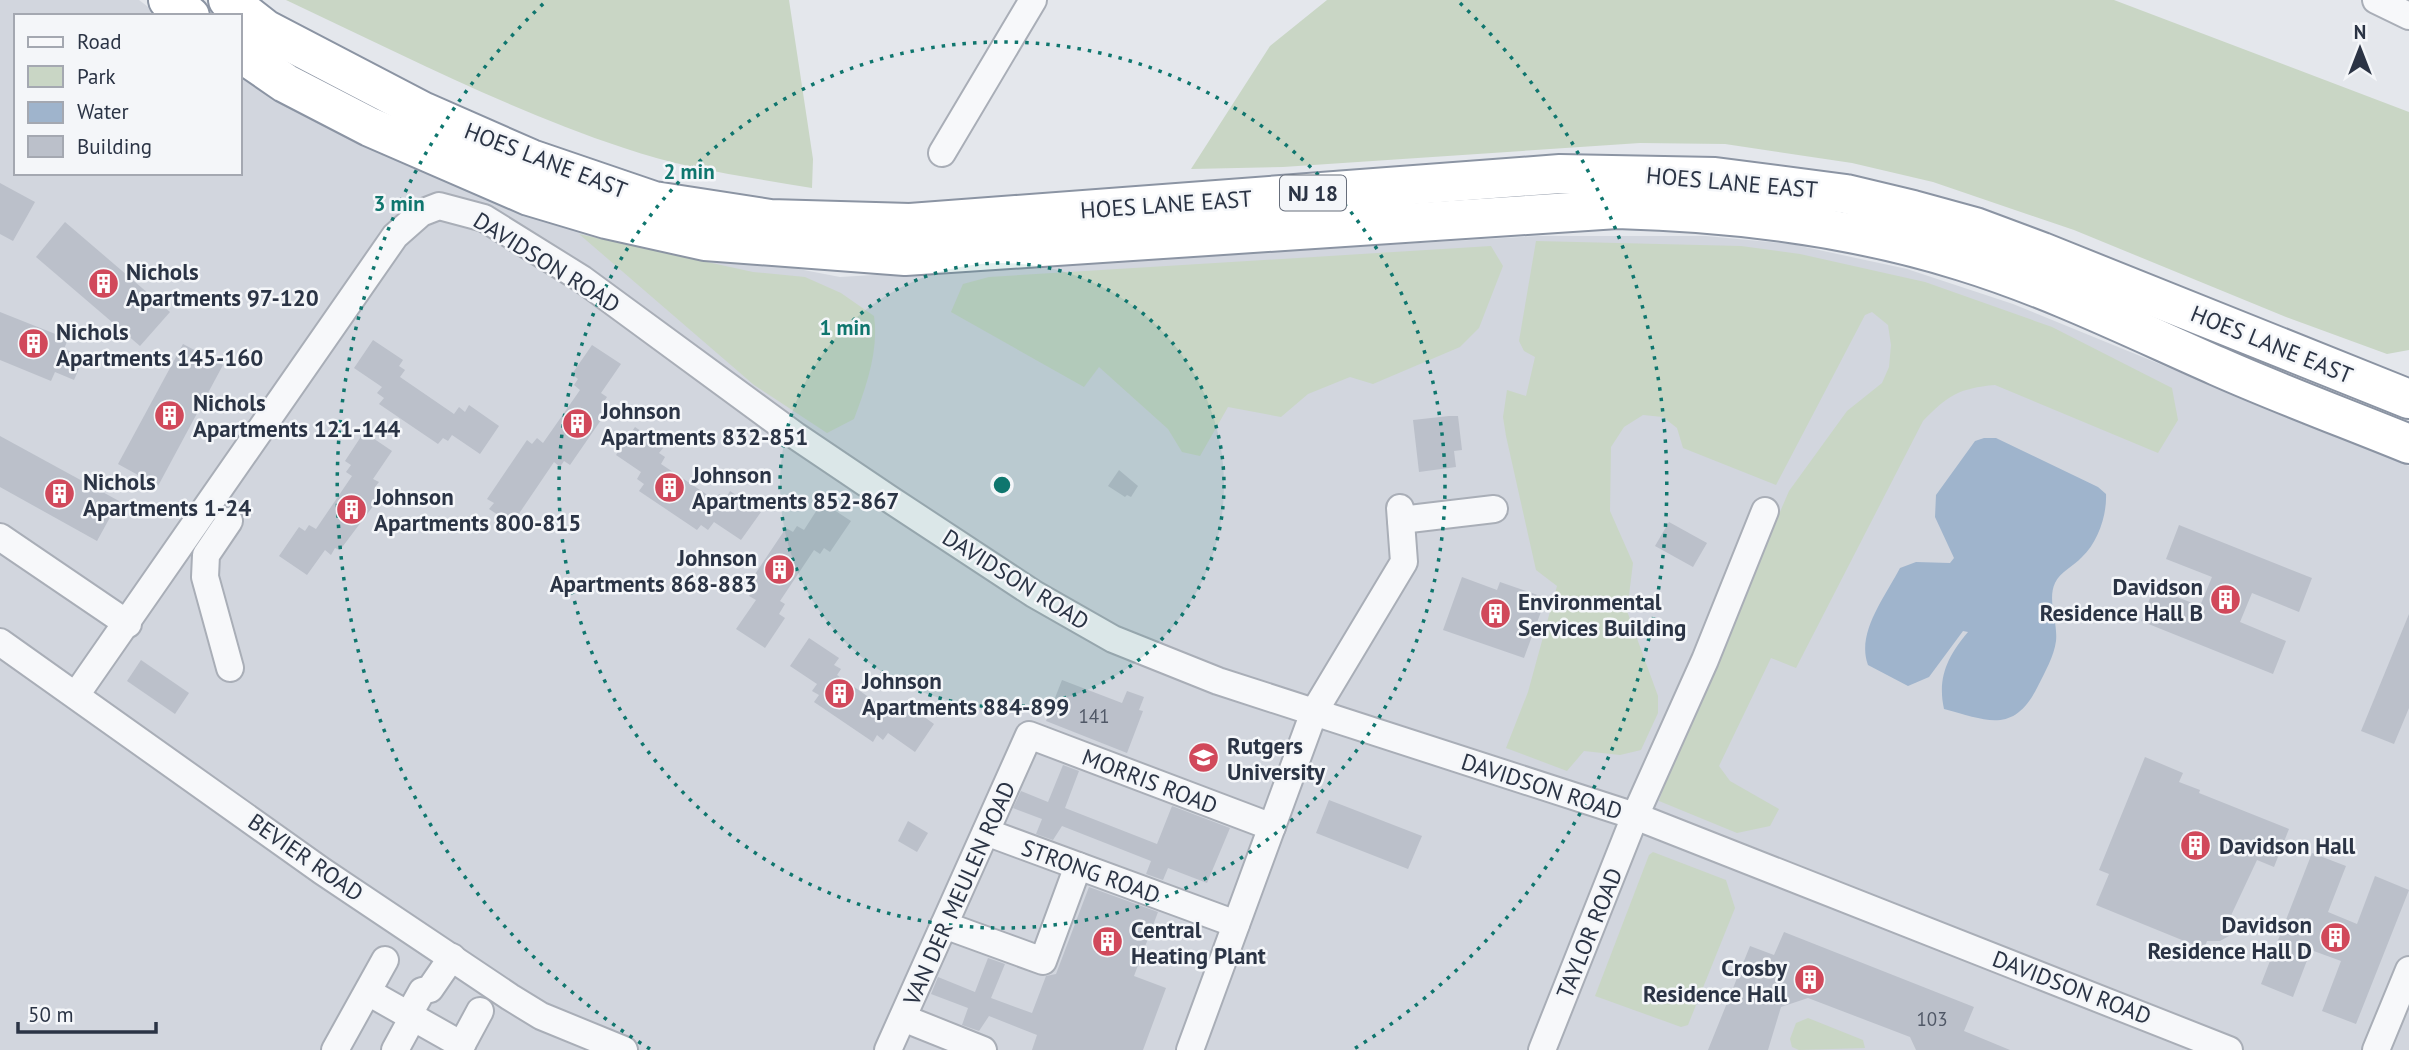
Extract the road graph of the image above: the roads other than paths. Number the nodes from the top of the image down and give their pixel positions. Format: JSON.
{"nodes":[{"id":1,"x":169,"y":0,"type":"edge"},
{"id":2,"x":228,"y":0,"type":"edge"},
{"id":3,"x":1033,"y":0,"type":"edge"},
{"id":4,"x":2375,"y":0,"type":"edge"},
{"id":5,"x":187,"y":14,"type":"edge"},
{"id":6,"x":2409,"y":16,"type":"edge"},
{"id":7,"x":242,"y":53,"type":"edge"},
{"id":8,"x":942,"y":153,"type":"dead end"},
{"id":9,"x":2409,"y":399,"type":"edge"},
{"id":10,"x":2409,"y":444,"type":"edge"},
{"id":11,"x":1493,"y":509,"type":"dead end"},
{"id":12,"x":1765,"y":511,"type":"dead end"},
{"id":13,"x":229,"y":521,"type":"dead end"},
{"id":14,"x":0,"y":537,"type":"edge"},
{"id":15,"x":128,"y":624,"type":"junction"},
{"id":16,"x":0,"y":642,"type":"edge"},
{"id":17,"x":230,"y":668,"type":"dead end"},
{"id":18,"x":76,"y":695,"type":"junction"},
{"id":19,"x":1314,"y":712,"type":"junction"},
{"id":20,"x":1029,"y":735,"type":"joint"},
{"id":21,"x":1636,"y":816,"type":"junction"},
{"id":22,"x":1272,"y":827,"type":"junction"},
{"id":23,"x":986,"y":832,"type":"junction"},
{"id":24,"x":1078,"y":866,"type":"junction"},
{"id":25,"x":1236,"y":924,"type":"junction"},
{"id":26,"x":944,"y":925,"type":"junction"},
{"id":27,"x":452,"y":957,"type":"junction"},
{"id":28,"x":385,"y":960,"type":"dead end"},
{"id":29,"x":2409,"y":970,"type":"edge"},
{"id":30,"x":368,"y":992,"type":"junction"},
{"id":31,"x":480,"y":1012,"type":"dead end"},
{"id":32,"x":413,"y":1017,"type":"junction"},
{"id":33,"x":903,"y":1018,"type":"junction"},
{"id":34,"x":2199,"y":1044,"type":"edge"},
{"id":35,"x":460,"y":1047,"type":"edge"},
{"id":36,"x":335,"y":1050,"type":"edge"},
{"id":37,"x":395,"y":1050,"type":"edge"},
{"id":38,"x":624,"y":1050,"type":"edge"},
{"id":39,"x":888,"y":1050,"type":"edge"},
{"id":40,"x":984,"y":1050,"type":"edge"},
{"id":41,"x":1190,"y":1050,"type":"edge"},
{"id":42,"x":1542,"y":1050,"type":"edge"},
{"id":43,"x":2229,"y":1050,"type":"edge"},
{"id":44,"x":2376,"y":1050,"type":"edge"}],
"edges":[{"from":1,"to":5,"type":"highway"},
{"from":2,"to":9,"type":"highway","name":"HOES LANE EAST","number":"NJ 18"},
{"from":3,"to":8,"type":"street"},
{"from":4,"to":6,"type":"street"},
{"from":7,"to":10,"type":"highway","name":"HOES LANE EAST","number":"NJ 18"},
{"from":11,"to":19,"type":"street"},
{"from":12,"to":21,"type":"street","name":"TAYLOR ROAD"},
{"from":13,"to":17,"type":"street"},
{"from":14,"to":15,"type":"street"},
{"from":15,"to":18,"type":"street","name":"DAVIDSON ROAD"},
{"from":15,"to":19,"type":"street","name":"DAVIDSON ROAD"},
{"from":16,"to":18,"type":"street","name":"BEVIER ROAD"},
{"from":18,"to":27,"type":"street","name":"BEVIER ROAD"},
{"from":19,"to":21,"type":"street","name":"DAVIDSON ROAD"},
{"from":19,"to":22,"type":"street"},
{"from":20,"to":22,"type":"street","name":"MORRIS ROAD"},
{"from":20,"to":23,"type":"street","name":"VAN DER MEULEN ROAD"},
{"from":21,"to":34,"type":"street","name":"DAVIDSON ROAD"},
{"from":21,"to":42,"type":"street","name":"TAYLOR ROAD"},
{"from":22,"to":25,"type":"street"},
{"from":23,"to":24,"type":"street","name":"STRONG ROAD"},
{"from":23,"to":26,"type":"street","name":"VAN DER MEULEN ROAD"},
{"from":24,"to":25,"type":"street","name":"STRONG ROAD"},
{"from":24,"to":26,"type":"street"},
{"from":25,"to":41,"type":"street"},
{"from":26,"to":33,"type":"street","name":"VAN DER MEULEN ROAD"},
{"from":27,"to":32,"type":"street"},
{"from":27,"to":38,"type":"street","name":"BEVIER ROAD"},
{"from":28,"to":30,"type":"street"},
{"from":29,"to":44,"type":"street"},
{"from":30,"to":32,"type":"street"},
{"from":30,"to":36,"type":"street"},
{"from":31,"to":35,"type":"street"},
{"from":32,"to":35,"type":"street"},
{"from":32,"to":37,"type":"street"},
{"from":33,"to":39,"type":"street","name":"VAN DER MEULEN ROAD"},
{"from":33,"to":40,"type":"street"},
{"from":34,"to":43,"type":"street","name":"DAVIDSON ROAD"}]}
